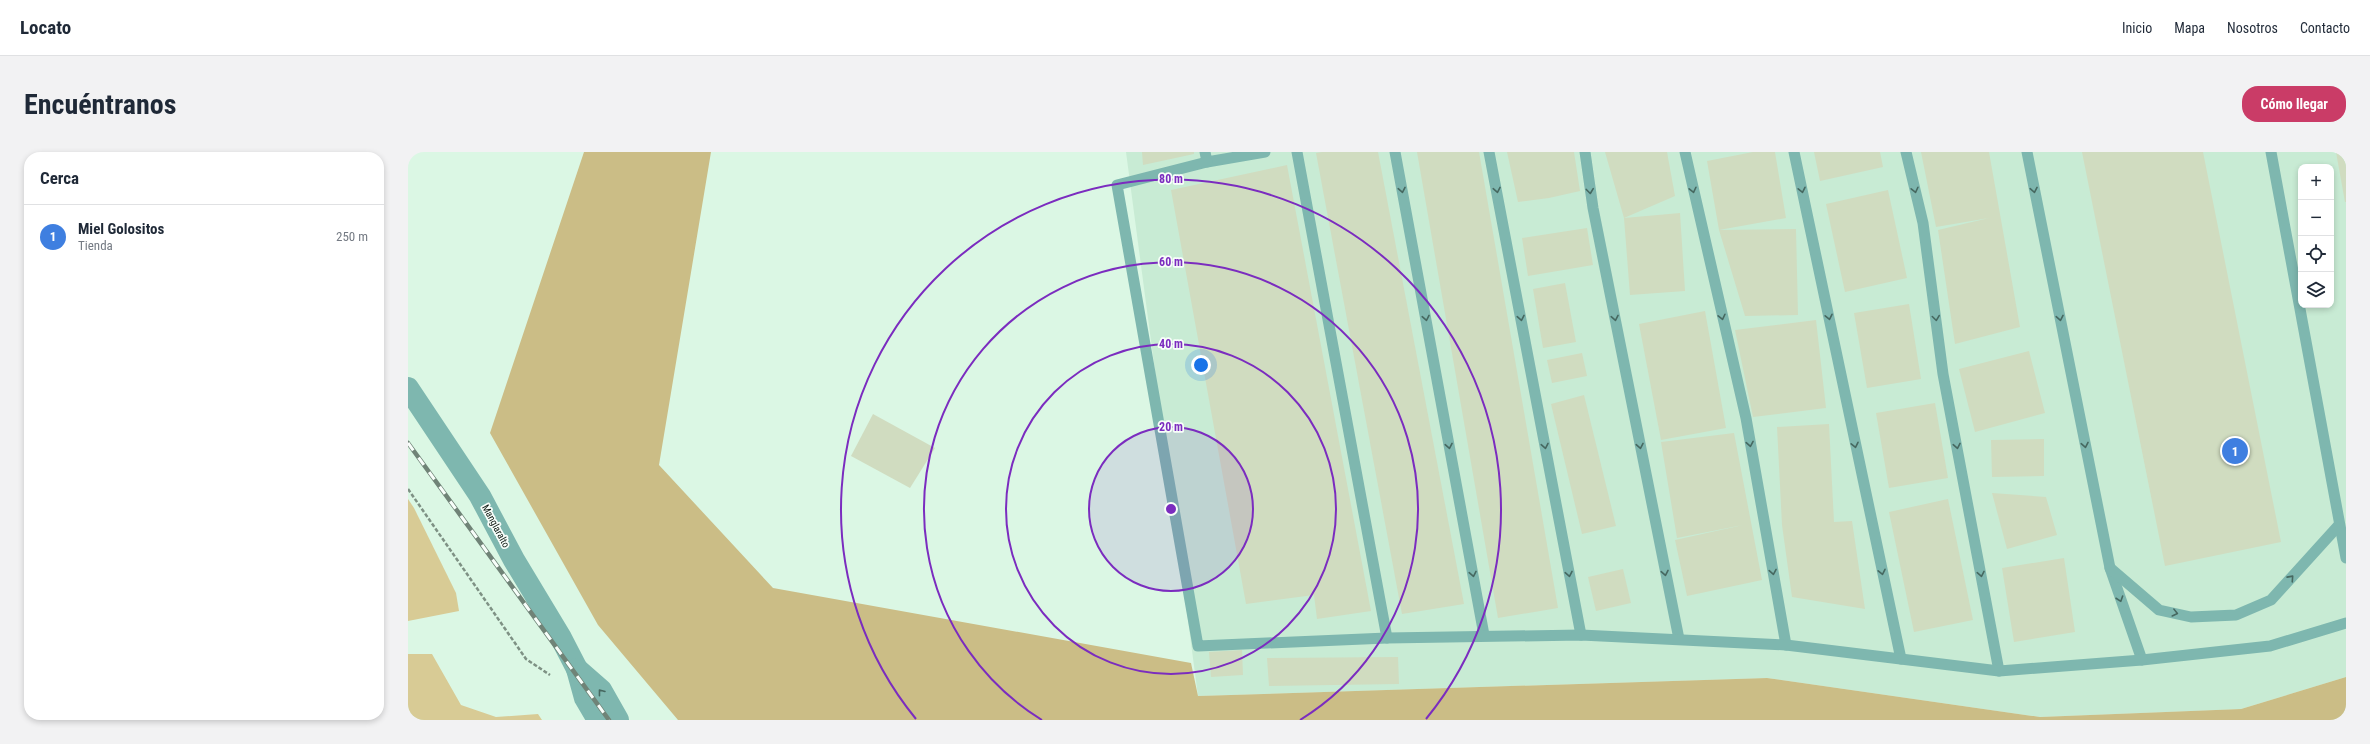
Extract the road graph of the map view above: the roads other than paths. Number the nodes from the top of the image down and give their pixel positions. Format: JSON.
{"nodes":[{"id":1,"x":1265,"y":152,"type":"edge"},
{"id":2,"x":1297,"y":152,"type":"edge"},
{"id":3,"x":1395,"y":152,"type":"edge"},
{"id":4,"x":1489,"y":152,"type":"edge"},
{"id":5,"x":1585,"y":152,"type":"edge"},
{"id":6,"x":1685,"y":152,"type":"edge"},
{"id":7,"x":1794,"y":152,"type":"edge"},
{"id":8,"x":1906,"y":152,"type":"edge"},
{"id":9,"x":2027,"y":152,"type":"edge"},
{"id":10,"x":2271,"y":152,"type":"edge"},
{"id":11,"x":1206,"y":157,"type":"edge"},
{"id":12,"x":408,"y":388,"type":"edge"},
{"id":13,"x":2339,"y":525,"type":"junction"},
{"id":14,"x":2346,"y":558,"type":"edge"},
{"id":15,"x":2110,"y":568,"type":"junction"},
{"id":16,"x":2346,"y":623,"type":"edge"},
{"id":17,"x":1484,"y":635,"type":"junction"},
{"id":18,"x":1581,"y":635,"type":"junction"},
{"id":19,"x":1387,"y":638,"type":"junction"},
{"id":20,"x":1679,"y":639,"type":"junction"},
{"id":21,"x":1786,"y":645,"type":"junction"},
{"id":22,"x":1901,"y":659,"type":"junction"},
{"id":23,"x":2142,"y":660,"type":"junction"},
{"id":24,"x":577,"y":669,"type":"junction"},
{"id":25,"x":1999,"y":671,"type":"junction"},
{"id":26,"x":598,"y":720,"type":"edge"},
{"id":27,"x":618,"y":720,"type":"edge"}],
"edges":[{"from":1,"to":11,"type":"lane"},
{"from":2,"to":19,"type":"lane"},
{"from":3,"to":17,"type":"lane","one_way":true},
{"from":4,"to":18,"type":"lane","one_way":true},
{"from":5,"to":20,"type":"lane","one_way":true},
{"from":6,"to":21,"type":"lane","one_way":true},
{"from":7,"to":22,"type":"lane","one_way":true},
{"from":8,"to":25,"type":"lane","one_way":true},
{"from":9,"to":15,"type":"lane","one_way":true},
{"from":10,"to":13,"type":"lane"},
{"from":11,"to":19,"type":"lane"},
{"from":12,"to":24,"type":"street","name":"Manglaralto"},
{"from":13,"to":14,"type":"lane"},
{"from":15,"to":13,"type":"lane","one_way":true},
{"from":15,"to":23,"type":"lane","one_way":true},
{"from":16,"to":23,"type":"lane"},
{"from":17,"to":18,"type":"lane"},
{"from":17,"to":19,"type":"lane"},
{"from":18,"to":20,"type":"lane"},
{"from":20,"to":21,"type":"lane"},
{"from":21,"to":22,"type":"lane"},
{"from":22,"to":25,"type":"lane"},
{"from":23,"to":25,"type":"lane"},
{"from":24,"to":26,"type":"street","name":"Manglaralto"},
{"from":27,"to":24,"type":"street","name":"Manglaralto","one_way":true}]}
